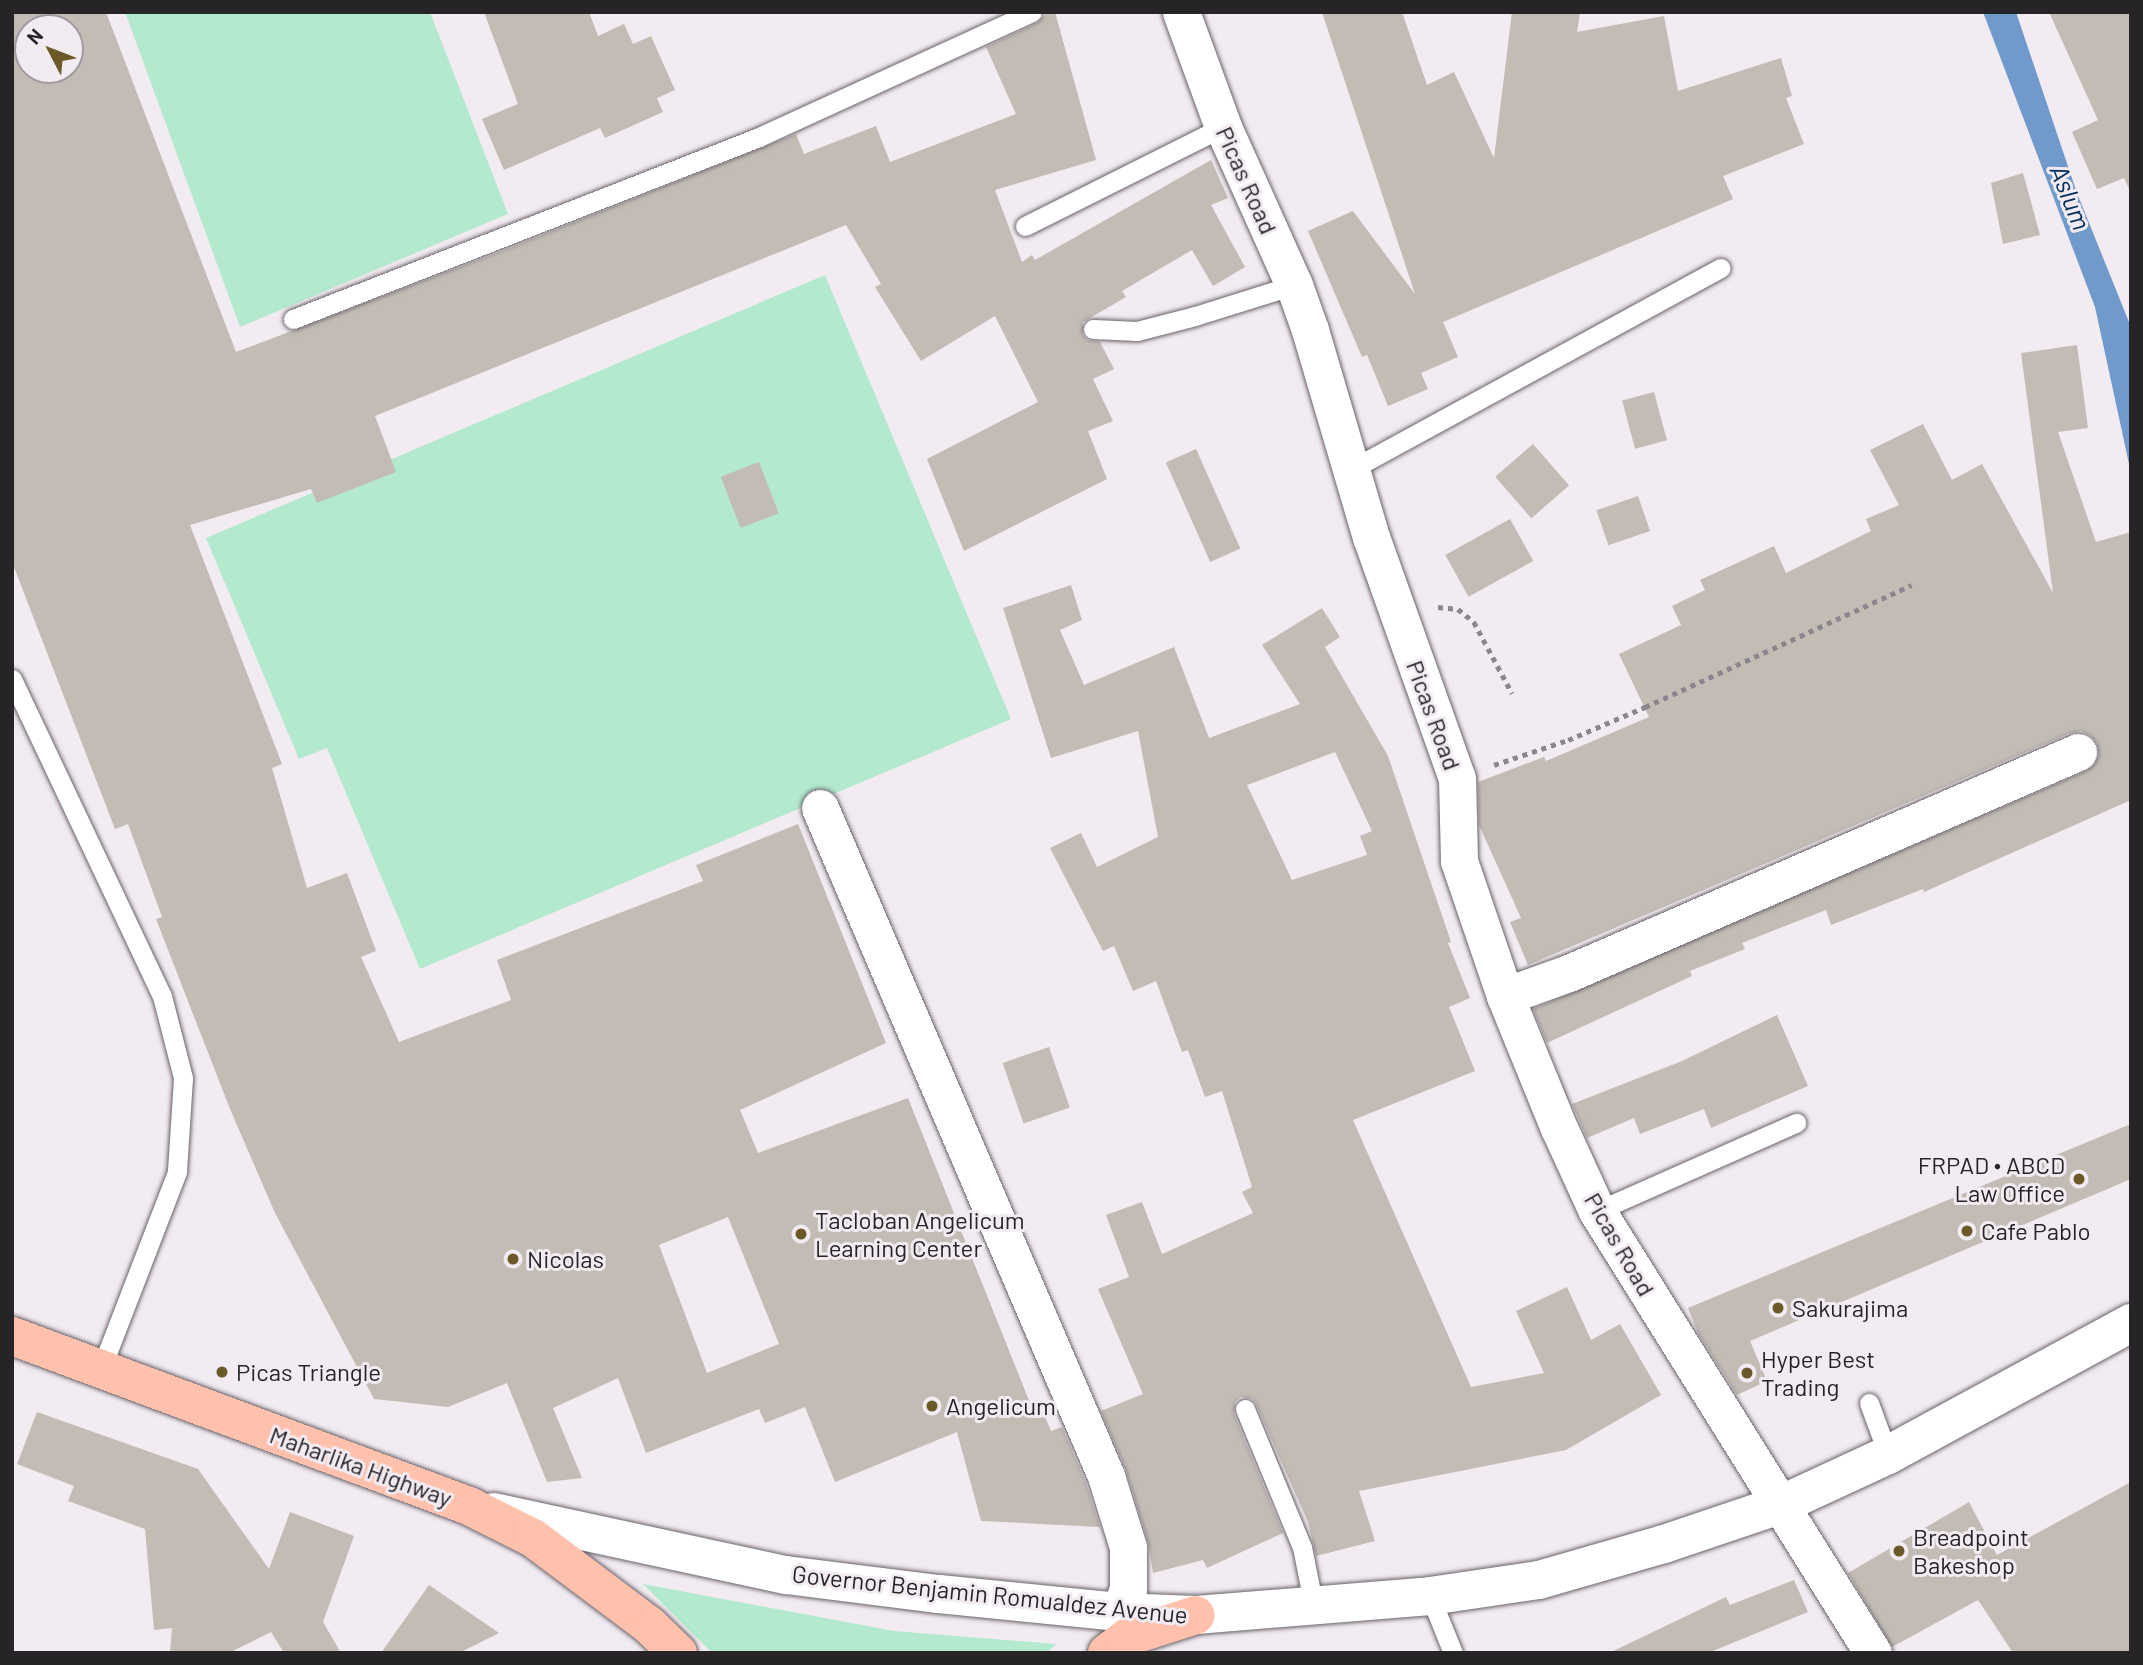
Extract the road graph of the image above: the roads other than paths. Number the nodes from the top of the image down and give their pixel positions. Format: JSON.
{"nodes":[{"id":1,"x":1032,"y":12,"type":"edge"},
{"id":2,"x":1181,"y":12,"type":"edge"},
{"id":3,"x":1223,"y":127,"type":"junction"},
{"id":4,"x":1025,"y":226,"type":"dead end"},
{"id":5,"x":1720,"y":268,"type":"dead end"},
{"id":6,"x":1294,"y":285,"type":"junction"},
{"id":7,"x":293,"y":319,"type":"dead end"},
{"id":8,"x":1093,"y":329,"type":"dead end"},
{"id":9,"x":1350,"y":470,"type":"junction"},
{"id":10,"x":12,"y":679,"type":"edge"},
{"id":11,"x":2078,"y":752,"type":"dead end"},
{"id":12,"x":820,"y":808,"type":"dead end"},
{"id":13,"x":1505,"y":996,"type":"junction"},
{"id":14,"x":1796,"y":1123,"type":"dead end"},
{"id":15,"x":1597,"y":1211,"type":"junction"},
{"id":16,"x":2131,"y":1323,"type":"edge"},
{"id":17,"x":12,"y":1336,"type":"edge"},
{"id":18,"x":101,"y":1369,"type":"junction"},
{"id":19,"x":1869,"y":1403,"type":"dead end"},
{"id":20,"x":1245,"y":1409,"type":"dead end"},
{"id":21,"x":1888,"y":1455,"type":"junction"},
{"id":22,"x":1780,"y":1505,"type":"junction"},
{"id":23,"x":471,"y":1507,"type":"junction"},
{"id":24,"x":1430,"y":1596,"type":"junction"},
{"id":25,"x":1314,"y":1607,"type":"junction"},
{"id":26,"x":1119,"y":1612,"type":"junction"},
{"id":27,"x":1196,"y":1615,"type":"junction"},
{"id":28,"x":678,"y":1653,"type":"edge"},
{"id":29,"x":1107,"y":1653,"type":"edge"},
{"id":30,"x":1453,"y":1653,"type":"edge"},
{"id":31,"x":1873,"y":1653,"type":"edge"}],
"edges":[{"from":1,"to":7,"type":"lane"},
{"from":2,"to":3,"type":"street","name":"Picas Road"},
{"from":3,"to":4,"type":"lane"},
{"from":3,"to":6,"type":"street","name":"Picas Road"},
{"from":5,"to":9,"type":"lane"},
{"from":6,"to":8,"type":"lane"},
{"from":6,"to":9,"type":"street","name":"Picas Road"},
{"from":9,"to":13,"type":"street","name":"Picas Road"},
{"from":10,"to":18,"type":"lane"},
{"from":11,"to":13,"type":"street"},
{"from":12,"to":26,"type":"street"},
{"from":13,"to":15,"type":"street","name":"Picas Road"},
{"from":14,"to":15,"type":"lane"},
{"from":15,"to":22,"type":"street","name":"Picas Road"},
{"from":16,"to":21,"type":"main road","name":"Governor Benjamin Romualdez Avenue"},
{"from":17,"to":18,"type":"main road","name":"Maharlika Highway"},
{"from":18,"to":23,"type":"main road","name":"Maharlika Highway"},
{"from":19,"to":21,"type":"lane"},
{"from":20,"to":25,"type":"lane"},
{"from":21,"to":22,"type":"main road","name":"Governor Benjamin Romualdez Avenue"},
{"from":22,"to":24,"type":"main road","name":"Governor Benjamin Romualdez Avenue"},
{"from":22,"to":31,"type":"street","name":"Picas Road"},
{"from":23,"to":26,"type":"main road","name":"Governor Benjamin Romualdez Avenue"},
{"from":23,"to":28,"type":"main road","name":"Maharlika Highway"},
{"from":24,"to":25,"type":"main road","name":"Governor Benjamin Romualdez Avenue"},
{"from":24,"to":30,"type":"lane"},
{"from":25,"to":27,"type":"main road","name":"Governor Benjamin Romualdez Avenue"},
{"from":26,"to":27,"type":"main road","name":"Governor Benjamin Romualdez Avenue"},
{"from":27,"to":29,"type":"main road"}]}
